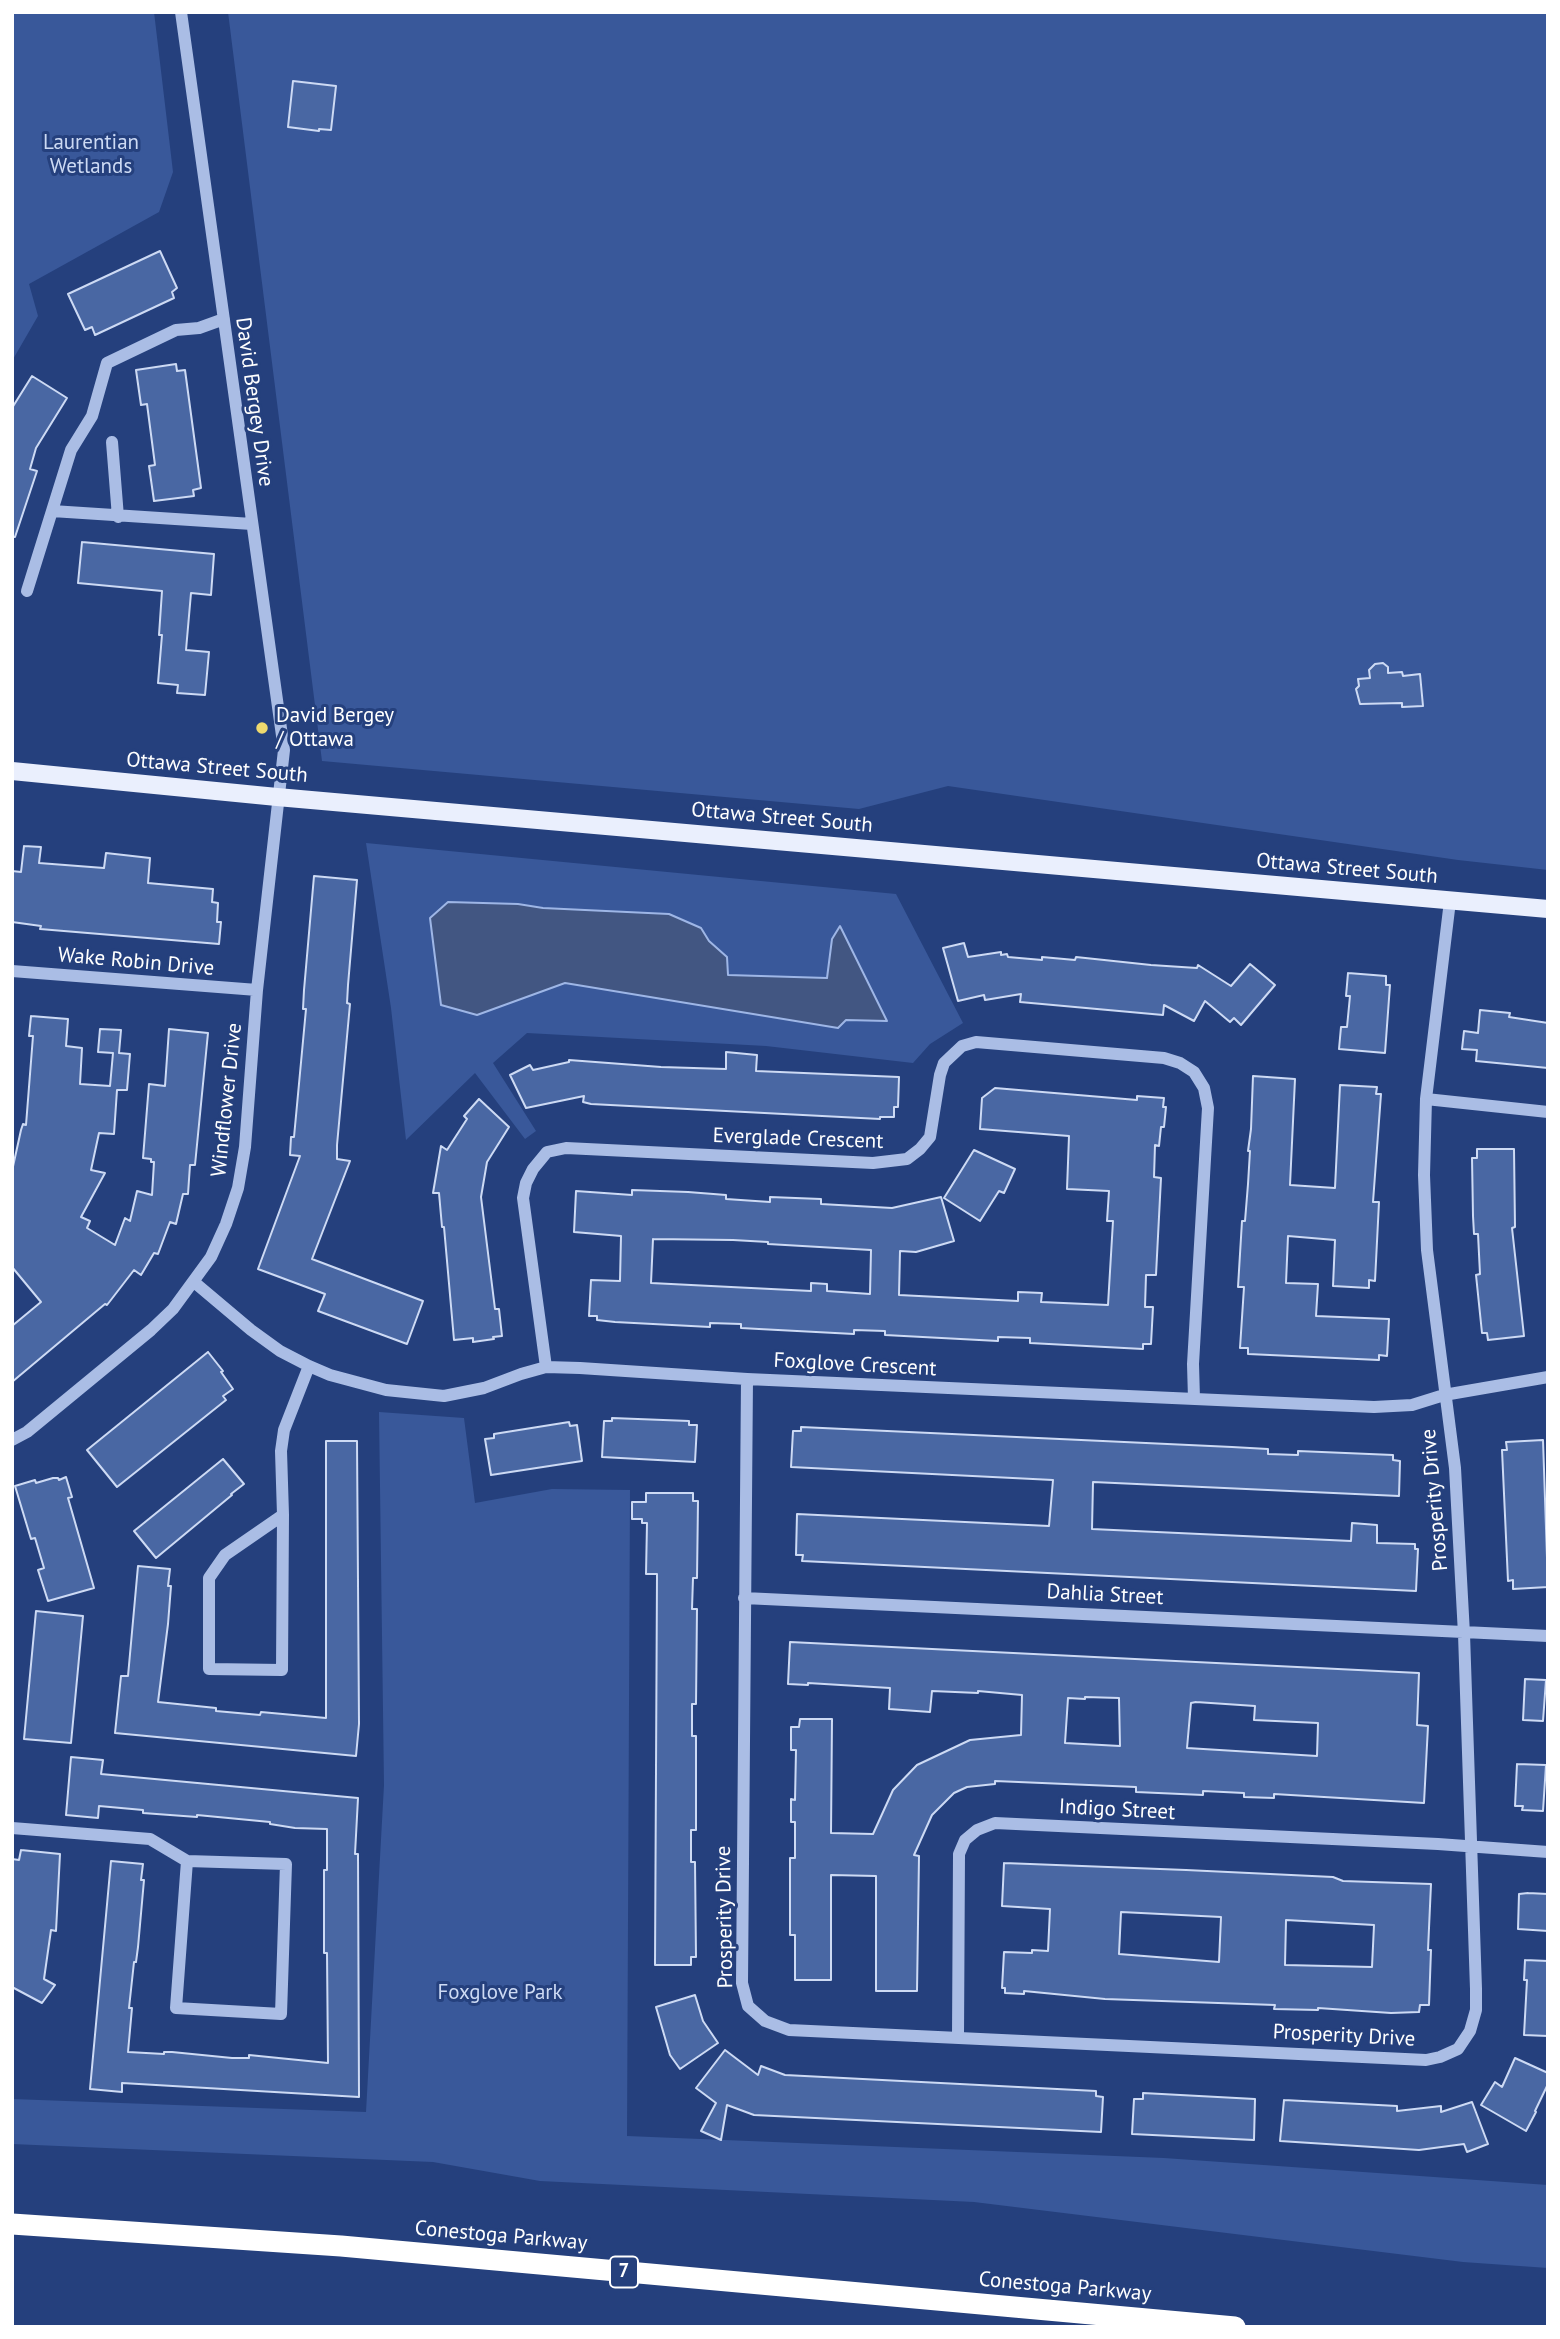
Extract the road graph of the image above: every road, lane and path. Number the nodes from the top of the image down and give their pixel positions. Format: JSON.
{"nodes":[{"id":1,"x":181,"y":12,"type":"edge"},
{"id":2,"x":223,"y":319,"type":"junction"},
{"id":3,"x":112,"y":442,"type":"dead end"},
{"id":4,"x":52,"y":511,"type":"junction"},
{"id":5,"x":118,"y":517,"type":"junction"},
{"id":6,"x":252,"y":524,"type":"junction"},
{"id":7,"x":27,"y":592,"type":"dead end"},
{"id":8,"x":12,"y":771,"type":"edge"},
{"id":9,"x":277,"y":797,"type":"junction"},
{"id":10,"x":1450,"y":901,"type":"junction"},
{"id":11,"x":1548,"y":909,"type":"edge"},
{"id":12,"x":12,"y":971,"type":"edge"},
{"id":13,"x":257,"y":990,"type":"junction"},
{"id":14,"x":1426,"y":1099,"type":"junction"},
{"id":15,"x":1548,"y":1112,"type":"edge"},
{"id":16,"x":194,"y":1282,"type":"junction"},
{"id":17,"x":309,"y":1366,"type":"junction"},
{"id":18,"x":546,"y":1367,"type":"junction"},
{"id":19,"x":1548,"y":1377,"type":"edge"},
{"id":20,"x":747,"y":1379,"type":"junction"},
{"id":21,"x":1444,"y":1395,"type":"junction"},
{"id":22,"x":1194,"y":1399,"type":"junction"},
{"id":23,"x":12,"y":1440,"type":"edge"},
{"id":24,"x":283,"y":1515,"type":"junction"},
{"id":25,"x":744,"y":1598,"type":"junction"},
{"id":26,"x":1464,"y":1634,"type":"junction"},
{"id":27,"x":1548,"y":1636,"type":"edge"},
{"id":28,"x":12,"y":1828,"type":"edge"},
{"id":29,"x":1471,"y":1848,"type":"junction"},
{"id":30,"x":1548,"y":1852,"type":"edge"},
{"id":31,"x":187,"y":1861,"type":"junction"},
{"id":32,"x":958,"y":2038,"type":"junction"},
{"id":33,"x":12,"y":2224,"type":"edge"},
{"id":34,"x":1235,"y":2327,"type":"edge"}],
"edges":[{"from":1,"to":2,"type":"street","name":"David Bergey Drive"},
{"from":2,"to":4,"type":"street"},
{"from":2,"to":6,"type":"street","name":"David Bergey Drive"},
{"from":3,"to":5,"type":"street"},
{"from":4,"to":5,"type":"street"},
{"from":4,"to":7,"type":"street"},
{"from":5,"to":6,"type":"street"},
{"from":6,"to":9,"type":"street","name":"David Bergey Drive"},
{"from":8,"to":9,"type":"main road","name":"Ottawa Street South"},
{"from":9,"to":10,"type":"main road","name":"Ottawa Street South"},
{"from":9,"to":13,"type":"street","name":"Windflower Drive"},
{"from":10,"to":11,"type":"main road","name":"Ottawa Street South"},
{"from":10,"to":14,"type":"street","name":"Prosperity Drive"},
{"from":12,"to":13,"type":"street","name":"Wake Robin Drive"},
{"from":13,"to":16,"type":"street","name":"Windflower Drive"},
{"from":14,"to":15,"type":"street"},
{"from":14,"to":21,"type":"street","name":"Prosperity Drive"},
{"from":16,"to":17,"type":"street","name":"Foxglove Crescent"},
{"from":16,"to":23,"type":"street","name":"Windflower Drive"},
{"from":17,"to":18,"type":"street","name":"Foxglove Crescent"},
{"from":17,"to":24,"type":"street"},
{"from":18,"to":20,"type":"street","name":"Foxglove Crescent"},
{"from":18,"to":22,"type":"street","name":"Everglade Crescent"},
{"from":19,"to":21,"type":"street","name":"Foxglove Crescent"},
{"from":20,"to":22,"type":"street","name":"Foxglove Crescent"},
{"from":20,"to":25,"type":"street","name":"Prosperity Drive"},
{"from":21,"to":22,"type":"street","name":"Foxglove Crescent"},
{"from":21,"to":26,"type":"street","name":"Prosperity Drive"},
{"from":24,"to":24,"type":"street"},
{"from":25,"to":26,"type":"street","name":"Dahlia Street"},
{"from":25,"to":32,"type":"street","name":"Prosperity Drive"},
{"from":26,"to":27,"type":"street","name":"Dahlia Street"},
{"from":26,"to":29,"type":"street","name":"Prosperity Drive"},
{"from":28,"to":31,"type":"street"},
{"from":29,"to":30,"type":"street","name":"Indigo Street"},
{"from":29,"to":32,"type":"street","name":"Prosperity Drive"},
{"from":29,"to":32,"type":"street","name":"Indigo Street"},
{"from":31,"to":31,"type":"street"},
{"from":33,"to":34,"type":"highway","name":"Conestoga Parkway","number":"7"}]}
